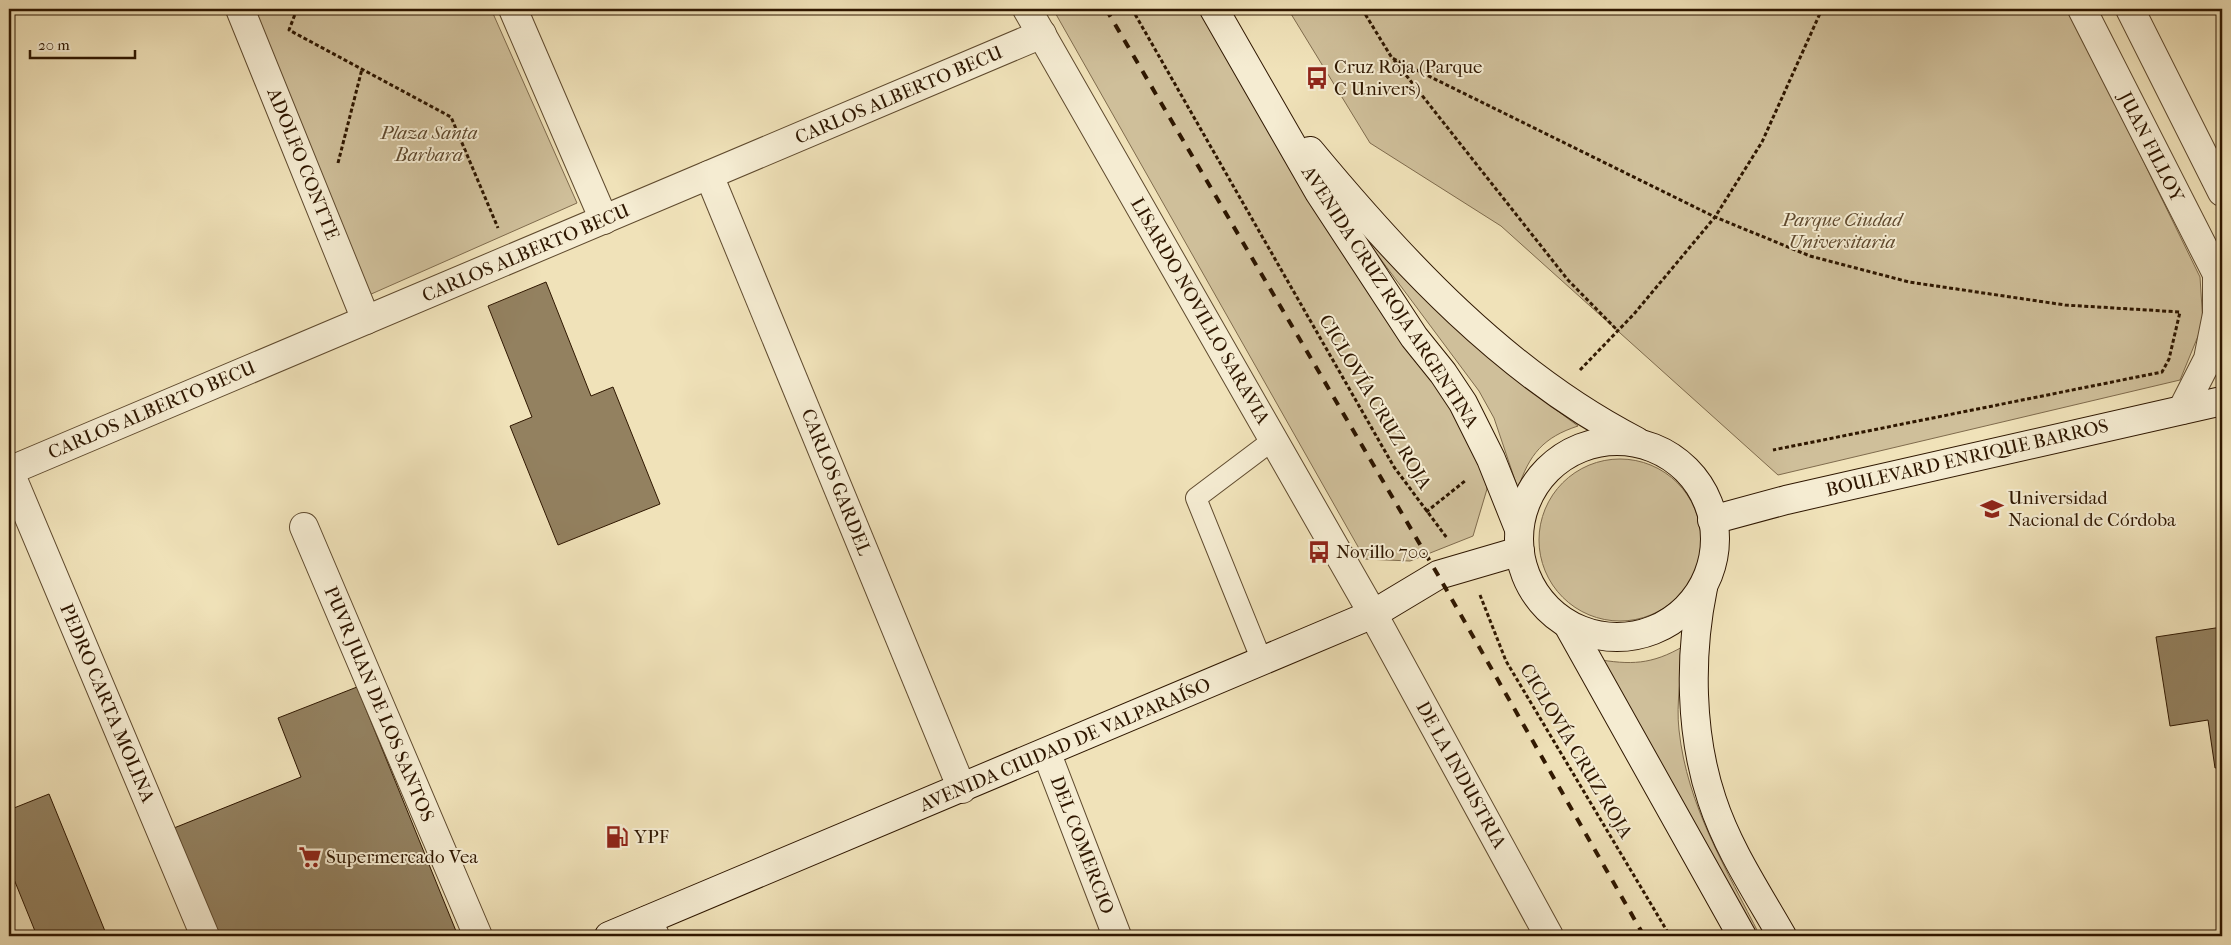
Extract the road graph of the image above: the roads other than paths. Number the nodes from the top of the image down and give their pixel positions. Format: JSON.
{"nodes":[{"id":1,"x":240,"y":9,"type":"edge"},
{"id":2,"x":513,"y":9,"type":"edge"},
{"id":3,"x":1027,"y":9,"type":"edge"},
{"id":4,"x":1214,"y":9,"type":"edge"},
{"id":5,"x":2082,"y":9,"type":"edge"},
{"id":6,"x":2130,"y":9,"type":"edge"},
{"id":7,"x":1042,"y":34,"type":"junction"},
{"id":8,"x":1264,"y":96,"type":"junction"},
{"id":9,"x":709,"y":175,"type":"junction"},
{"id":10,"x":2222,"y":192,"type":"edge"},
{"id":11,"x":604,"y":220,"type":"junction"},
{"id":12,"x":2220,"y":280,"type":"edge"},
{"id":13,"x":366,"y":320,"type":"junction"},
{"id":14,"x":2222,"y":401,"type":"edge"},
{"id":15,"x":2182,"y":410,"type":"junction"},
{"id":16,"x":1273,"y":440,"type":"junction"},
{"id":17,"x":1643,"y":445,"type":"junction"},
{"id":18,"x":9,"y":470,"type":"edge"},
{"id":19,"x":1712,"y":520,"type":"junction"},
{"id":20,"x":304,"y":527,"type":"dead end"},
{"id":21,"x":1520,"y":540,"type":"junction"},
{"id":22,"x":1704,"y":584,"type":"junction"},
{"id":23,"x":1373,"y":614,"type":"junction"},
{"id":24,"x":1568,"y":625,"type":"junction"},
{"id":25,"x":1262,"y":661,"type":"junction"},
{"id":26,"x":1047,"y":754,"type":"junction"},
{"id":27,"x":962,"y":789,"type":"junction"},
{"id":28,"x":651,"y":928,"type":"edge"},
{"id":29,"x":205,"y":936,"type":"edge"},
{"id":30,"x":478,"y":936,"type":"edge"},
{"id":31,"x":609,"y":936,"type":"edge"},
{"id":32,"x":1117,"y":936,"type":"edge"},
{"id":33,"x":1549,"y":936,"type":"edge"},
{"id":34,"x":1742,"y":936,"type":"edge"},
{"id":35,"x":1782,"y":936,"type":"edge"}],
"edges":[{"from":1,"to":13,"type":"street","name":"ADOLFO CONTTE"},
{"from":2,"to":11,"type":"street"},
{"from":3,"to":7,"type":"street","name":"LISARDO NOVILLO SARAVIA"},
{"from":4,"to":8,"type":"street","name":"AVENIDA CRUZ ROJA ARGENTINA"},
{"from":5,"to":12,"type":"street","name":"JUAN FILLOY"},
{"from":6,"to":10,"type":"street"},
{"from":7,"to":9,"type":"street","name":"CARLOS ALBERTO BECU"},
{"from":7,"to":16,"type":"street","name":"LISARDO NOVILLO SARAVIA"},
{"from":8,"to":17,"type":"street","name":"AVENIDA CRUZ ROJA ARGENTINA"},
{"from":8,"to":21,"type":"street","name":"AVENIDA CRUZ ROJA ARGENTINA"},
{"from":9,"to":11,"type":"street","name":"CARLOS ALBERTO BECU"},
{"from":9,"to":27,"type":"street","name":"CARLOS GARDEL"},
{"from":11,"to":13,"type":"street","name":"CARLOS ALBERTO BECU"},
{"from":12,"to":15,"type":"street"},
{"from":13,"to":18,"type":"street","name":"CARLOS ALBERTO BECU"},
{"from":14,"to":15,"type":"street","name":"BOULEVARD ENRIQUE BARROS"},
{"from":15,"to":19,"type":"street","name":"BOULEVARD ENRIQUE BARROS"},
{"from":16,"to":23,"type":"street","name":"LISARDO NOVILLO SARAVIA"},
{"from":16,"to":25,"type":"lane"},
{"from":17,"to":19,"type":"street"},
{"from":17,"to":21,"type":"street"},
{"from":18,"to":29,"type":"street","name":"PEDRO CARTA MOLINA"},
{"from":19,"to":22,"type":"street"},
{"from":20,"to":30,"type":"street","name":"PUVR JUAN DE LOS SANTOS"},
{"from":21,"to":23,"type":"street","name":"AVENIDA CIUDAD DE VALPARAÍSO"},
{"from":21,"to":24,"type":"street","name":"AVENIDA CRUZ ROJA ARGENTINA"},
{"from":22,"to":24,"type":"street"},
{"from":22,"to":35,"type":"street"},
{"from":23,"to":25,"type":"street","name":"AVENIDA CIUDAD DE VALPARAÍSO"},
{"from":23,"to":33,"type":"street","name":"DE LA INDUSTRIA"},
{"from":24,"to":34,"type":"street"},
{"from":25,"to":26,"type":"street","name":"AVENIDA CIUDAD DE VALPARAÍSO"},
{"from":26,"to":27,"type":"street","name":"AVENIDA CIUDAD DE VALPARAÍSO"},
{"from":26,"to":32,"type":"street","name":"DEL COMERCIO"},
{"from":27,"to":28,"type":"street","name":"AVENIDA CIUDAD DE VALPARAÍSO"},
{"from":28,"to":31,"type":"street","name":"AVENIDA CIUDAD DE VALPARAÍSO"}]}
